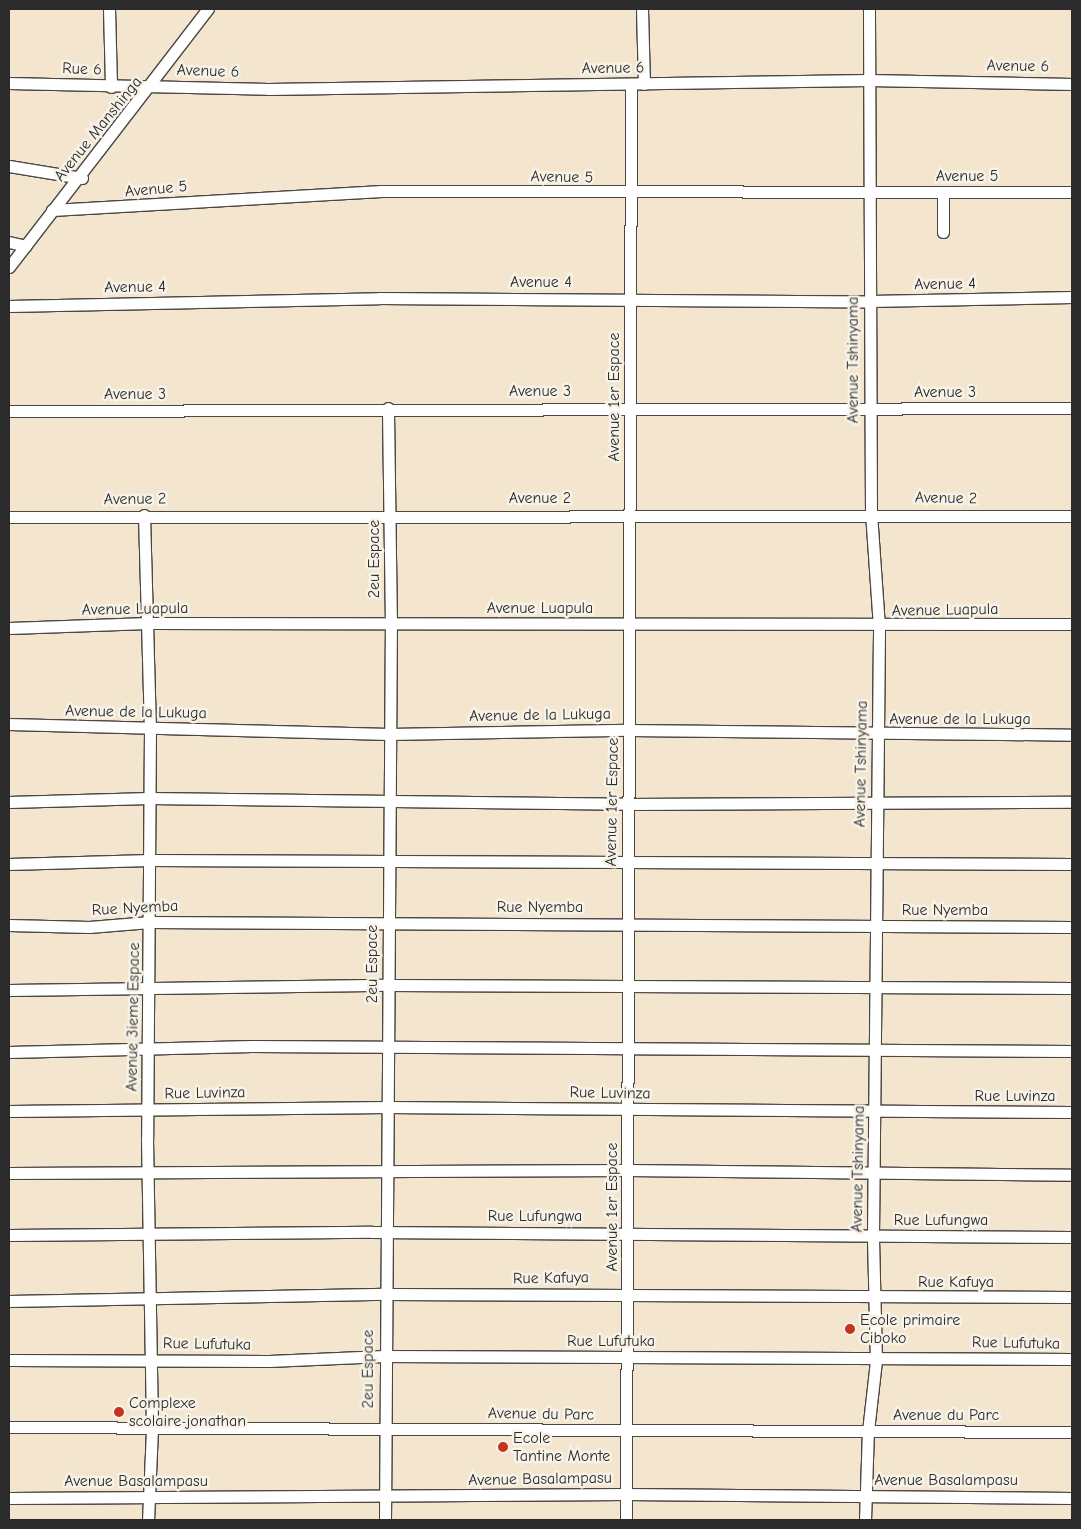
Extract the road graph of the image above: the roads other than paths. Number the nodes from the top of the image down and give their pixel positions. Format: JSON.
{"nodes":[{"id":1,"x":109,"y":9,"type":"edge"},
{"id":2,"x":208,"y":9,"type":"edge"},
{"id":3,"x":642,"y":9,"type":"edge"},
{"id":4,"x":869,"y":9,"type":"edge"},
{"id":5,"x":868,"y":80,"type":"junction"},
{"id":6,"x":9,"y":83,"type":"edge"},
{"id":7,"x":632,"y":84,"type":"junction"},
{"id":8,"x":644,"y":84,"type":"junction"},
{"id":9,"x":1072,"y":84,"type":"edge"},
{"id":10,"x":153,"y":86,"type":"junction"},
{"id":11,"x":111,"y":87,"type":"junction"},
{"id":12,"x":9,"y":166,"type":"edge"},
{"id":13,"x":82,"y":178,"type":"junction"},
{"id":14,"x":870,"y":192,"type":"junction"},
{"id":15,"x":1072,"y":192,"type":"edge"},
{"id":16,"x":943,"y":193,"type":"junction"},
{"id":17,"x":632,"y":194,"type":"junction"},
{"id":18,"x":52,"y":210,"type":"junction"},
{"id":19,"x":943,"y":232,"type":"dead end"},
{"id":20,"x":9,"y":242,"type":"edge"},
{"id":21,"x":26,"y":246,"type":"junction"},
{"id":22,"x":9,"y":267,"type":"edge"},
{"id":23,"x":1072,"y":297,"type":"edge"},
{"id":24,"x":630,"y":298,"type":"junction"},
{"id":25,"x":869,"y":301,"type":"junction"},
{"id":26,"x":9,"y":306,"type":"edge"},
{"id":27,"x":630,"y":407,"type":"junction"},
{"id":28,"x":388,"y":408,"type":"junction"},
{"id":29,"x":870,"y":408,"type":"junction"},
{"id":30,"x":1072,"y":408,"type":"edge"},
{"id":31,"x":9,"y":411,"type":"edge"},
{"id":32,"x":390,"y":514,"type":"junction"},
{"id":33,"x":630,"y":514,"type":"junction"},
{"id":34,"x":870,"y":514,"type":"junction"},
{"id":35,"x":144,"y":515,"type":"junction"},
{"id":36,"x":1072,"y":516,"type":"edge"},
{"id":37,"x":9,"y":517,"type":"edge"},
{"id":38,"x":148,"y":623,"type":"junction"},
{"id":39,"x":628,"y":624,"type":"junction"},
{"id":40,"x":1072,"y":624,"type":"edge"},
{"id":41,"x":391,"y":626,"type":"junction"},
{"id":42,"x":879,"y":627,"type":"junction"},
{"id":43,"x":9,"y":628,"type":"edge"},
{"id":44,"x":9,"y":724,"type":"edge"},
{"id":45,"x":150,"y":729,"type":"junction"},
{"id":46,"x":629,"y":730,"type":"junction"},
{"id":47,"x":389,"y":734,"type":"junction"},
{"id":48,"x":878,"y":735,"type":"junction"},
{"id":49,"x":1072,"y":735,"type":"edge"},
{"id":50,"x":149,"y":798,"type":"junction"},
{"id":51,"x":389,"y":799,"type":"junction"},
{"id":52,"x":9,"y":802,"type":"edge"},
{"id":53,"x":877,"y":802,"type":"junction"},
{"id":54,"x":1072,"y":802,"type":"edge"},
{"id":55,"x":628,"y":804,"type":"junction"},
{"id":56,"x":150,"y":860,"type":"junction"},
{"id":57,"x":388,"y":860,"type":"junction"},
{"id":58,"x":627,"y":861,"type":"junction"},
{"id":59,"x":875,"y":862,"type":"junction"},
{"id":60,"x":9,"y":864,"type":"edge"},
{"id":61,"x":1072,"y":864,"type":"edge"},
{"id":62,"x":150,"y":922,"type":"junction"},
{"id":63,"x":628,"y":923,"type":"junction"},
{"id":64,"x":388,"y":924,"type":"junction"},
{"id":65,"x":9,"y":925,"type":"edge"},
{"id":66,"x":875,"y":926,"type":"junction"},
{"id":67,"x":1072,"y":927,"type":"edge"},
{"id":68,"x":389,"y":986,"type":"junction"},
{"id":69,"x":627,"y":986,"type":"junction"},
{"id":70,"x":876,"y":988,"type":"junction"},
{"id":71,"x":1072,"y":988,"type":"edge"},
{"id":72,"x":150,"y":989,"type":"junction"},
{"id":73,"x":9,"y":990,"type":"edge"},
{"id":74,"x":388,"y":1047,"type":"junction"},
{"id":75,"x":627,"y":1047,"type":"junction"},
{"id":76,"x":148,"y":1050,"type":"junction"},
{"id":77,"x":876,"y":1051,"type":"junction"},
{"id":78,"x":1072,"y":1051,"type":"edge"},
{"id":79,"x":9,"y":1052,"type":"edge"},
{"id":80,"x":386,"y":1106,"type":"junction"},
{"id":81,"x":627,"y":1109,"type":"junction"},
{"id":82,"x":148,"y":1110,"type":"junction"},
{"id":83,"x":9,"y":1111,"type":"edge"},
{"id":84,"x":1072,"y":1112,"type":"edge"},
{"id":85,"x":874,"y":1113,"type":"junction"},
{"id":86,"x":386,"y":1170,"type":"junction"},
{"id":87,"x":628,"y":1170,"type":"junction"},
{"id":88,"x":9,"y":1173,"type":"edge"},
{"id":89,"x":149,"y":1174,"type":"junction"},
{"id":90,"x":1072,"y":1175,"type":"edge"},
{"id":91,"x":874,"y":1176,"type":"junction"},
{"id":92,"x":384,"y":1232,"type":"junction"},
{"id":93,"x":627,"y":1233,"type":"junction"},
{"id":94,"x":9,"y":1235,"type":"edge"},
{"id":95,"x":148,"y":1235,"type":"junction"},
{"id":96,"x":873,"y":1236,"type":"junction"},
{"id":97,"x":1072,"y":1237,"type":"edge"},
{"id":98,"x":629,"y":1293,"type":"junction"},
{"id":99,"x":386,"y":1294,"type":"junction"},
{"id":100,"x":1072,"y":1297,"type":"edge"},
{"id":101,"x":149,"y":1298,"type":"junction"},
{"id":102,"x":874,"y":1299,"type":"junction"},
{"id":103,"x":9,"y":1301,"type":"edge"},
{"id":104,"x":384,"y":1356,"type":"junction"},
{"id":105,"x":628,"y":1357,"type":"junction"},
{"id":106,"x":9,"y":1360,"type":"edge"},
{"id":107,"x":150,"y":1360,"type":"junction"},
{"id":108,"x":1072,"y":1360,"type":"edge"},
{"id":109,"x":876,"y":1361,"type":"junction"},
{"id":110,"x":9,"y":1427,"type":"edge"},
{"id":111,"x":385,"y":1428,"type":"junction"},
{"id":112,"x":152,"y":1429,"type":"junction"},
{"id":113,"x":626,"y":1431,"type":"junction"},
{"id":114,"x":868,"y":1431,"type":"junction"},
{"id":115,"x":1072,"y":1432,"type":"edge"},
{"id":116,"x":625,"y":1494,"type":"junction"},
{"id":117,"x":865,"y":1496,"type":"junction"},
{"id":118,"x":148,"y":1497,"type":"junction"},
{"id":119,"x":385,"y":1497,"type":"junction"},
{"id":120,"x":9,"y":1498,"type":"edge"},
{"id":121,"x":1072,"y":1498,"type":"edge"},
{"id":122,"x":148,"y":1520,"type":"edge"},
{"id":123,"x":385,"y":1520,"type":"edge"},
{"id":124,"x":626,"y":1520,"type":"edge"},
{"id":125,"x":865,"y":1520,"type":"edge"}],
"edges":[{"from":1,"to":11,"type":"street"},
{"from":2,"to":10,"type":"street","name":"Avenue Manshinga"},
{"from":3,"to":8,"type":"street"},
{"from":4,"to":5,"type":"street","name":"Avenue Tshinyama"},
{"from":5,"to":8,"type":"street","name":"Avenue 6"},
{"from":5,"to":9,"type":"street","name":"Avenue 6"},
{"from":5,"to":14,"type":"street","name":"Avenue Tshinyama"},
{"from":6,"to":11,"type":"street","name":"Rue 6"},
{"from":7,"to":8,"type":"street","name":"Avenue 6"},
{"from":7,"to":10,"type":"street","name":"Avenue 6"},
{"from":7,"to":17,"type":"street","name":"Avenue 1er Espace"},
{"from":10,"to":11,"type":"street","name":"Rue 6"},
{"from":10,"to":13,"type":"street","name":"Avenue Manshinga"},
{"from":12,"to":13,"type":"street"},
{"from":13,"to":18,"type":"street","name":"Avenue Manshinga"},
{"from":14,"to":16,"type":"street","name":"Avenue 5"},
{"from":14,"to":17,"type":"street","name":"Avenue 5"},
{"from":14,"to":25,"type":"street","name":"Avenue Tshinyama"},
{"from":15,"to":16,"type":"street","name":"Avenue 5"},
{"from":16,"to":19,"type":"street"},
{"from":17,"to":18,"type":"street","name":"Avenue 5"},
{"from":17,"to":24,"type":"street","name":"Avenue 1er Espace"},
{"from":18,"to":21,"type":"street","name":"Avenue Manshinga"},
{"from":20,"to":21,"type":"street"},
{"from":21,"to":22,"type":"street","name":"Avenue Manshinga"},
{"from":23,"to":25,"type":"street","name":"Avenue 4"},
{"from":24,"to":25,"type":"street","name":"Avenue 4"},
{"from":24,"to":26,"type":"street","name":"Avenue 4"},
{"from":24,"to":27,"type":"street","name":"Avenue 1er Espace"},
{"from":25,"to":29,"type":"street","name":"Avenue Tshinyama"},
{"from":27,"to":28,"type":"street","name":"Avenue 3"},
{"from":27,"to":29,"type":"street","name":"Avenue 3"},
{"from":27,"to":33,"type":"street","name":"Avenue 1er Espace"},
{"from":28,"to":31,"type":"street","name":"Avenue 3"},
{"from":28,"to":32,"type":"street","name":"2eu Espace"},
{"from":29,"to":30,"type":"street","name":"Avenue 3"},
{"from":29,"to":34,"type":"street","name":"Avenue Tshinyama"},
{"from":32,"to":33,"type":"street","name":"Avenue 2"},
{"from":32,"to":35,"type":"street","name":"Avenue 2"},
{"from":32,"to":41,"type":"street","name":"2eu Espace"},
{"from":33,"to":34,"type":"street","name":"Avenue 2"},
{"from":33,"to":39,"type":"street","name":"Avenue 1er Espace"},
{"from":34,"to":36,"type":"street","name":"Avenue 2"},
{"from":34,"to":42,"type":"street","name":"Avenue Tshinyama"},
{"from":35,"to":37,"type":"street","name":"Avenue 2"},
{"from":35,"to":38,"type":"street","name":"Avenue 3ieme Espace"},
{"from":38,"to":41,"type":"street","name":"Avenue Luapula"},
{"from":38,"to":43,"type":"street","name":"Avenue Luapula"},
{"from":38,"to":45,"type":"street","name":"Avenue 3ieme Espace"},
{"from":39,"to":41,"type":"street","name":"Avenue Luapula"},
{"from":39,"to":42,"type":"street","name":"Avenue Luapula"},
{"from":39,"to":46,"type":"street","name":"Avenue 1er Espace"},
{"from":40,"to":42,"type":"street","name":"Avenue Luapula"},
{"from":41,"to":47,"type":"street","name":"2eu Espace"},
{"from":42,"to":48,"type":"street","name":"Avenue Tshinyama"},
{"from":44,"to":45,"type":"street","name":"Avenue de la Lukuga"},
{"from":45,"to":47,"type":"street","name":"Avenue de la Lukuga"},
{"from":45,"to":50,"type":"street","name":"Avenue 3ieme Espace"},
{"from":46,"to":47,"type":"street","name":"Avenue de la Lukuga"},
{"from":46,"to":48,"type":"street","name":"Avenue de la Lukuga"},
{"from":46,"to":55,"type":"street","name":"Avenue 1er Espace"},
{"from":47,"to":51,"type":"street","name":"2eu Espace"},
{"from":48,"to":49,"type":"street","name":"Avenue de la Lukuga"},
{"from":48,"to":53,"type":"street","name":"Avenue Tshinyama"},
{"from":50,"to":51,"type":"street"},
{"from":50,"to":52,"type":"street"},
{"from":50,"to":56,"type":"street","name":"Avenue 3ieme Espace"},
{"from":51,"to":55,"type":"street"},
{"from":51,"to":57,"type":"street","name":"2eu Espace"},
{"from":53,"to":54,"type":"street"},
{"from":53,"to":55,"type":"street"},
{"from":53,"to":59,"type":"street","name":"Avenue Tshinyama"},
{"from":55,"to":58,"type":"street","name":"Avenue 1er Espace"},
{"from":56,"to":57,"type":"street"},
{"from":56,"to":60,"type":"street"},
{"from":56,"to":62,"type":"street","name":"Avenue 3ieme Espace"},
{"from":57,"to":58,"type":"street"},
{"from":57,"to":64,"type":"street","name":"2eu Espace"},
{"from":58,"to":59,"type":"street"},
{"from":58,"to":63,"type":"street","name":"Avenue 1er Espace"},
{"from":59,"to":61,"type":"street"},
{"from":59,"to":66,"type":"street","name":"Avenue Tshinyama"},
{"from":62,"to":64,"type":"street","name":"Rue Nyemba"},
{"from":62,"to":65,"type":"street","name":"Rue Nyemba"},
{"from":62,"to":72,"type":"street","name":"Avenue 3ieme Espace"},
{"from":63,"to":64,"type":"street","name":"Rue Nyemba"},
{"from":63,"to":66,"type":"street","name":"Rue Nyemba"},
{"from":63,"to":69,"type":"street","name":"Avenue 1er Espace"},
{"from":64,"to":68,"type":"street","name":"2eu Espace"},
{"from":66,"to":67,"type":"street","name":"Rue Nyemba"},
{"from":66,"to":70,"type":"street","name":"Avenue Tshinyama"},
{"from":68,"to":69,"type":"street"},
{"from":68,"to":72,"type":"street"},
{"from":68,"to":74,"type":"street","name":"2eu Espace"},
{"from":69,"to":70,"type":"street"},
{"from":69,"to":75,"type":"street","name":"Avenue 1er Espace"},
{"from":70,"to":71,"type":"street"},
{"from":70,"to":77,"type":"street","name":"Avenue Tshinyama"},
{"from":72,"to":73,"type":"street"},
{"from":72,"to":76,"type":"street","name":"Avenue 3ieme Espace"},
{"from":74,"to":75,"type":"street"},
{"from":74,"to":76,"type":"street"},
{"from":74,"to":80,"type":"street","name":"2eu Espace"},
{"from":75,"to":77,"type":"street"},
{"from":75,"to":81,"type":"street","name":"Avenue 1er Espace"},
{"from":76,"to":79,"type":"street"},
{"from":76,"to":82,"type":"street","name":"Avenue 3ieme Espace"},
{"from":77,"to":78,"type":"street"},
{"from":77,"to":85,"type":"street","name":"Avenue Tshinyama"},
{"from":80,"to":81,"type":"street","name":"Rue Luvinza"},
{"from":80,"to":82,"type":"street","name":"Rue Luvinza"},
{"from":80,"to":86,"type":"street","name":"2eu Espace"},
{"from":81,"to":85,"type":"street","name":"Rue Luvinza"},
{"from":81,"to":87,"type":"street","name":"Avenue 1er Espace"},
{"from":82,"to":83,"type":"street","name":"Rue Luvinza"},
{"from":82,"to":89,"type":"street","name":"Avenue 3ieme Espace"},
{"from":84,"to":85,"type":"street","name":"Rue Luvinza"},
{"from":85,"to":91,"type":"street","name":"Avenue Tshinyama"},
{"from":86,"to":87,"type":"street"},
{"from":86,"to":89,"type":"street"},
{"from":86,"to":92,"type":"street","name":"2eu Espace"},
{"from":87,"to":91,"type":"street"},
{"from":87,"to":93,"type":"street","name":"Avenue 1er Espace"},
{"from":88,"to":89,"type":"street"},
{"from":89,"to":95,"type":"street","name":"Avenue 3ieme Espace"},
{"from":90,"to":91,"type":"street"},
{"from":91,"to":96,"type":"street","name":"Avenue Tshinyama"},
{"from":92,"to":93,"type":"street","name":"Rue Lufungwa"},
{"from":92,"to":95,"type":"street","name":"Rue Lufungwa"},
{"from":92,"to":99,"type":"street","name":"2eu Espace"},
{"from":93,"to":96,"type":"street","name":"Rue Lufungwa"},
{"from":93,"to":98,"type":"street","name":"Avenue 1er Espace"},
{"from":94,"to":95,"type":"street","name":"Rue Lufungwa"},
{"from":95,"to":101,"type":"street","name":"Avenue 3ieme Espace"},
{"from":96,"to":97,"type":"street","name":"Rue Lufungwa"},
{"from":96,"to":102,"type":"street","name":"Avenue Tshinyama"},
{"from":98,"to":99,"type":"street","name":"Rue Kafuya"},
{"from":98,"to":102,"type":"street","name":"Rue Kafuya"},
{"from":98,"to":105,"type":"street","name":"Avenue 1er Espace"},
{"from":99,"to":101,"type":"street","name":"Rue Kafuya"},
{"from":99,"to":104,"type":"street","name":"2eu Espace"},
{"from":100,"to":102,"type":"street","name":"Rue Kafuya"},
{"from":101,"to":103,"type":"street","name":"Rue Kafuya"},
{"from":101,"to":107,"type":"street","name":"Avenue 3ieme Espace"},
{"from":102,"to":109,"type":"street","name":"Avenue Tshinyama"},
{"from":104,"to":105,"type":"street","name":"Rue Lufutuka"},
{"from":104,"to":107,"type":"street","name":"Rue Lufutuka"},
{"from":104,"to":111,"type":"street","name":"2eu Espace"},
{"from":105,"to":109,"type":"street","name":"Rue Lufutuka"},
{"from":105,"to":113,"type":"street","name":"Avenue 1er Espace"},
{"from":106,"to":107,"type":"street","name":"Rue Lufutuka"},
{"from":107,"to":112,"type":"street","name":"Avenue 3ieme Espace"},
{"from":108,"to":109,"type":"street","name":"Rue Lufutuka"},
{"from":109,"to":114,"type":"street","name":"Avenue Tshinyama"},
{"from":110,"to":112,"type":"street","name":"Avenue du Parc"},
{"from":111,"to":112,"type":"street","name":"Avenue du Parc"},
{"from":111,"to":113,"type":"street","name":"Avenue du Parc"},
{"from":111,"to":119,"type":"street","name":"2eu Espace"},
{"from":112,"to":118,"type":"street","name":"Avenue 3ieme Espace"},
{"from":113,"to":114,"type":"street","name":"Avenue du Parc"},
{"from":113,"to":116,"type":"street","name":"Avenue 1er Espace"},
{"from":114,"to":115,"type":"street","name":"Avenue du Parc"},
{"from":114,"to":117,"type":"street","name":"Avenue Tshinyama"},
{"from":116,"to":117,"type":"street","name":"Avenue Basalampasu"},
{"from":116,"to":119,"type":"street","name":"Avenue Basalampasu"},
{"from":116,"to":124,"type":"street","name":"Avenue 1er Espace"},
{"from":117,"to":121,"type":"street","name":"Avenue Basalampasu"},
{"from":117,"to":125,"type":"street","name":"Avenue Tshinyama"},
{"from":118,"to":119,"type":"street","name":"Avenue Basalampasu"},
{"from":118,"to":120,"type":"street","name":"Avenue Basalampasu"},
{"from":118,"to":122,"type":"street","name":"Avenue 3ieme Espace"},
{"from":119,"to":123,"type":"street","name":"2eu Espace"}]}
